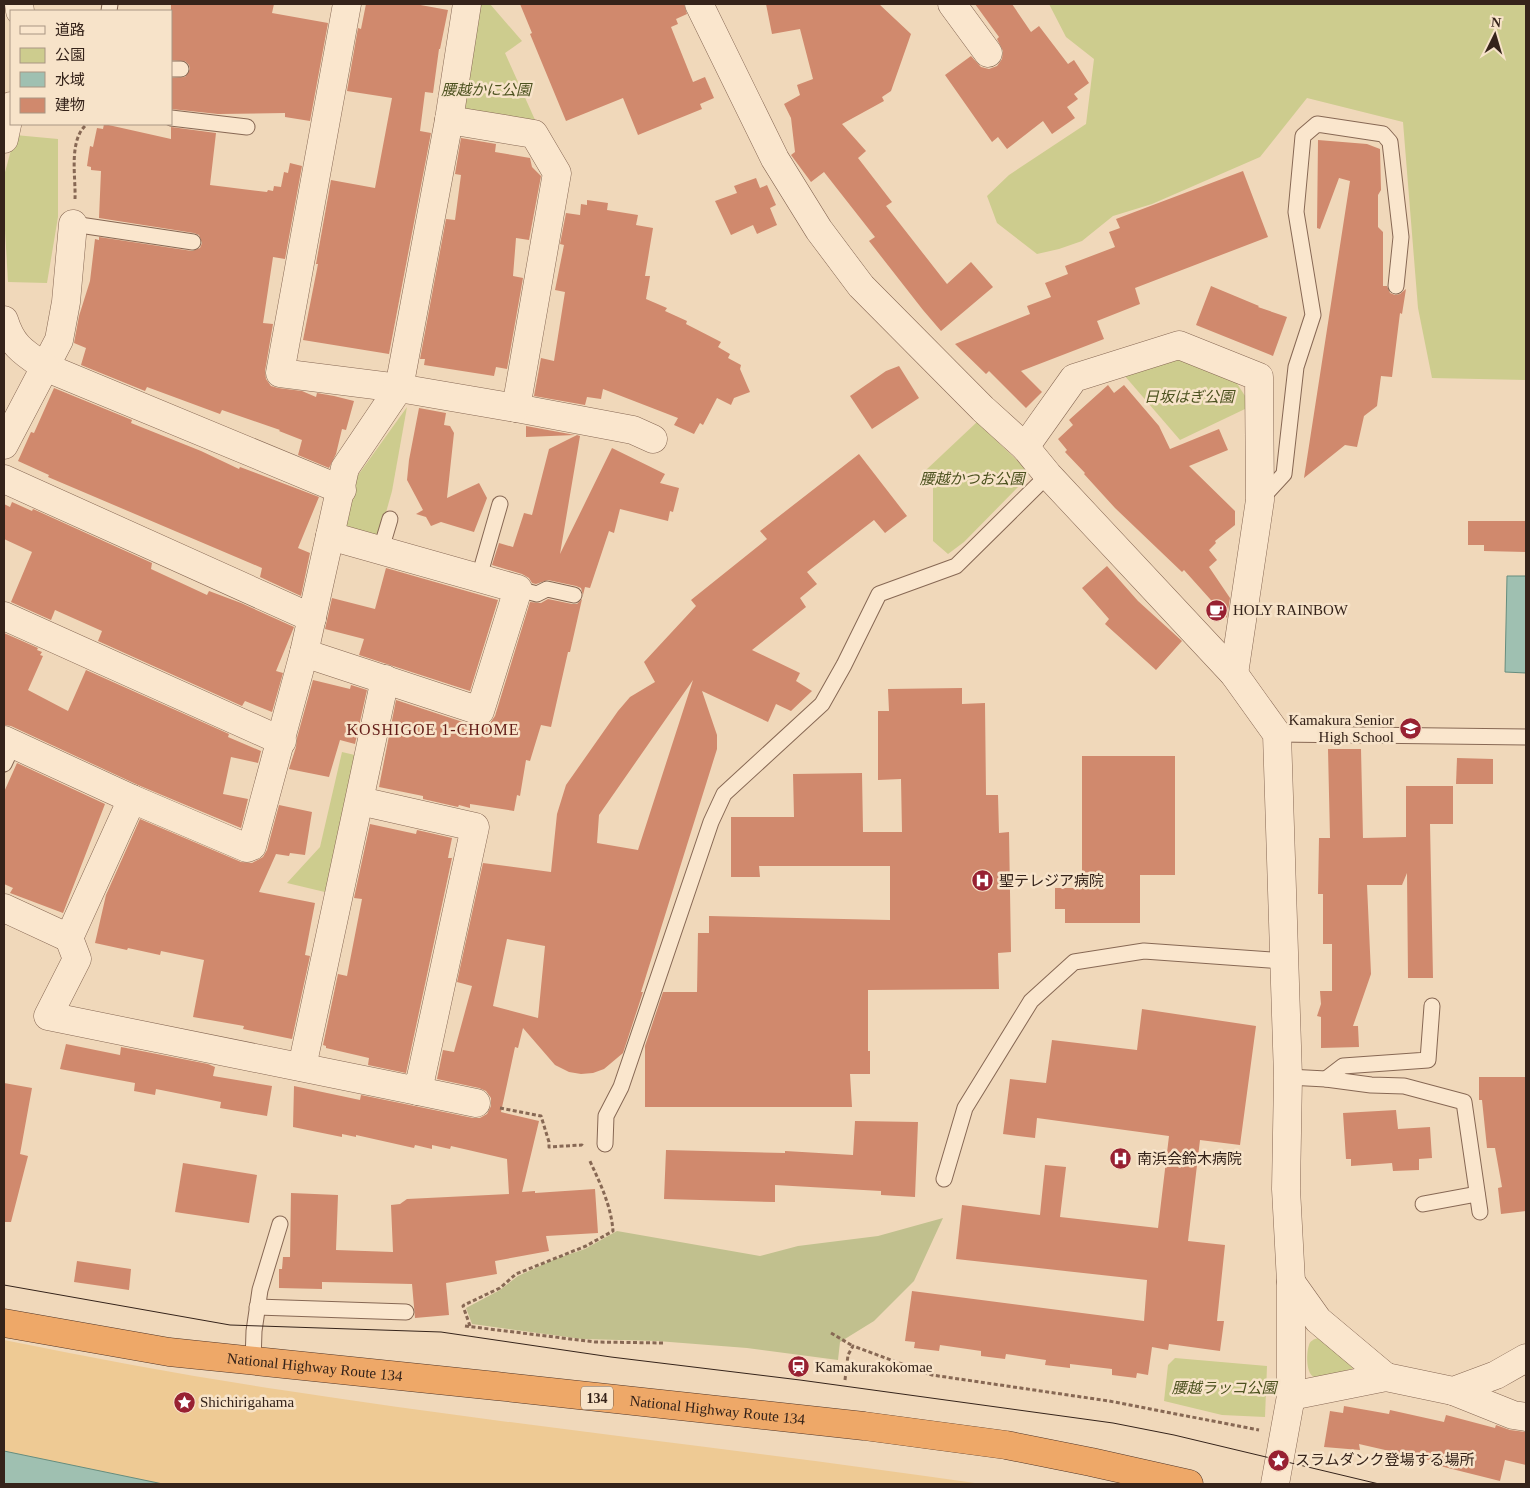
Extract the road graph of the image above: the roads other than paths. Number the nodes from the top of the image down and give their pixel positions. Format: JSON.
{"nodes":[{"id":1,"x":347,"y":4,"type":"edge"},
{"id":2,"x":467,"y":4,"type":"edge"},
{"id":3,"x":699,"y":4,"type":"edge"},
{"id":4,"x":952,"y":4,"type":"edge"},
{"id":5,"x":988,"y":54,"type":"dead end"},
{"id":6,"x":10,"y":111,"type":"edge"},
{"id":7,"x":172,"y":118,"type":"edge"},
{"id":8,"x":449,"y":120,"type":"junction"},
{"id":9,"x":247,"y":127,"type":"dead end"},
{"id":10,"x":4,"y":139,"type":"edge"},
{"id":11,"x":73,"y":224,"type":"joint"},
{"id":12,"x":192,"y":242,"type":"dead end"},
{"id":13,"x":1396,"y":286,"type":"dead end"},
{"id":14,"x":4,"y":320,"type":"edge"},
{"id":15,"x":45,"y":366,"type":"junction"},
{"id":16,"x":399,"y":388,"type":"junction"},
{"id":17,"x":516,"y":408,"type":"junction"},
{"id":18,"x":653,"y":439,"type":"dead end"},
{"id":19,"x":4,"y":445,"type":"edge"},
{"id":20,"x":1025,"y":447,"type":"junction"},
{"id":21,"x":1048,"y":475,"type":"junction"},
{"id":22,"x":4,"y":479,"type":"edge"},
{"id":23,"x":342,"y":490,"type":"junction"},
{"id":24,"x":1260,"y":500,"type":"junction"},
{"id":25,"x":500,"y":504,"type":"dead end"},
{"id":26,"x":390,"y":519,"type":"dead end"},
{"id":27,"x":330,"y":536,"type":"junction"},
{"id":28,"x":381,"y":549,"type":"junction"},
{"id":29,"x":479,"y":576,"type":"junction"},
{"id":30,"x":518,"y":589,"type":"junction"},
{"id":31,"x":574,"y":595,"type":"dead end"},
{"id":32,"x":4,"y":616,"type":"edge"},
{"id":33,"x":312,"y":618,"type":"junction"},
{"id":34,"x":304,"y":653,"type":"junction"},
{"id":35,"x":1234,"y":674,"type":"junction"},
{"id":36,"x":385,"y":680,"type":"junction"},
{"id":37,"x":1277,"y":734,"type":"junction"},
{"id":38,"x":1526,"y":737,"type":"edge"},
{"id":39,"x":282,"y":741,"type":"junction"},
{"id":40,"x":7,"y":750,"type":"edge"},
{"id":41,"x":132,"y":799,"type":"junction"},
{"id":42,"x":360,"y":800,"type":"junction"},
{"id":43,"x":4,"y":908,"type":"edge"},
{"id":44,"x":69,"y":938,"type":"junction"},
{"id":45,"x":1284,"y":961,"type":"junction"},
{"id":46,"x":1432,"y":1006,"type":"dead end"},
{"id":47,"x":302,"y":1068,"type":"junction"},
{"id":48,"x":1288,"y":1078,"type":"junction"},
{"id":49,"x":1326,"y":1079,"type":"junction"},
{"id":50,"x":418,"y":1091,"type":"junction"},
{"id":51,"x":476,"y":1102,"type":"road end"},
{"id":52,"x":606,"y":1144,"type":"dead end"},
{"id":53,"x":944,"y":1179,"type":"dead end"},
{"id":54,"x":1477,"y":1194,"type":"junction"},
{"id":55,"x":1423,"y":1204,"type":"dead end"},
{"id":56,"x":1480,"y":1212,"type":"dead end"},
{"id":57,"x":280,"y":1224,"type":"dead end"},
{"id":58,"x":1291,"y":1282,"type":"junction"},
{"id":59,"x":257,"y":1307,"type":"junction"},
{"id":60,"x":406,"y":1312,"type":"dead end"},
{"id":61,"x":4,"y":1323,"type":"edge"},
{"id":62,"x":1526,"y":1358,"type":"edge"},
{"id":63,"x":252,"y":1362,"type":"junction"},
{"id":64,"x":1386,"y":1377,"type":"junction"},
{"id":65,"x":1453,"y":1390,"type":"junction"},
{"id":66,"x":1291,"y":1396,"type":"junction"},
{"id":67,"x":1526,"y":1418,"type":"edge"},
{"id":68,"x":1189,"y":1484,"type":"edge"},
{"id":69,"x":1275,"y":1484,"type":"edge"}],
"edges":[{"from":1,"to":16,"type":"street"},
{"from":2,"to":8,"type":"street"},
{"from":3,"to":20,"type":"street"},
{"from":4,"to":5,"type":"street"},
{"from":6,"to":10,"type":"street"},
{"from":7,"to":9,"type":"lane"},
{"from":8,"to":16,"type":"street"},
{"from":8,"to":17,"type":"street"},
{"from":11,"to":12,"type":"lane"},
{"from":11,"to":15,"type":"street"},
{"from":13,"to":24,"type":"lane"},
{"from":14,"to":15,"type":"street"},
{"from":15,"to":19,"type":"street"},
{"from":15,"to":23,"type":"street"},
{"from":16,"to":17,"type":"street"},
{"from":16,"to":23,"type":"street"},
{"from":17,"to":18,"type":"street"},
{"from":20,"to":21,"type":"street"},
{"from":20,"to":24,"type":"street"},
{"from":21,"to":35,"type":"street"},
{"from":21,"to":52,"type":"lane"},
{"from":22,"to":33,"type":"street"},
{"from":23,"to":27,"type":"street"},
{"from":24,"to":35,"type":"street"},
{"from":25,"to":29,"type":"lane"},
{"from":26,"to":28,"type":"lane"},
{"from":27,"to":28,"type":"street"},
{"from":27,"to":33,"type":"street"},
{"from":28,"to":29,"type":"street"},
{"from":29,"to":30,"type":"street"},
{"from":30,"to":31,"type":"lane"},
{"from":30,"to":36,"type":"street"},
{"from":32,"to":39,"type":"street"},
{"from":33,"to":34,"type":"street"},
{"from":34,"to":36,"type":"street"},
{"from":34,"to":39,"type":"street"},
{"from":35,"to":37,"type":"street"},
{"from":36,"to":42,"type":"street"},
{"from":37,"to":38,"type":"lane"},
{"from":37,"to":45,"type":"street"},
{"from":39,"to":41,"type":"street"},
{"from":40,"to":41,"type":"street"},
{"from":41,"to":44,"type":"street"},
{"from":42,"to":47,"type":"street"},
{"from":42,"to":50,"type":"street"},
{"from":43,"to":44,"type":"street"},
{"from":44,"to":47,"type":"street"},
{"from":45,"to":48,"type":"street"},
{"from":45,"to":53,"type":"lane"},
{"from":46,"to":49,"type":"lane"},
{"from":47,"to":50,"type":"street"},
{"from":48,"to":49,"type":"lane"},
{"from":48,"to":58,"type":"street"},
{"from":49,"to":54,"type":"lane"},
{"from":50,"to":51,"type":"street"},
{"from":54,"to":55,"type":"lane"},
{"from":54,"to":56,"type":"lane"},
{"from":57,"to":59,"type":"lane"},
{"from":58,"to":64,"type":"street"},
{"from":58,"to":66,"type":"street"},
{"from":59,"to":60,"type":"lane"},
{"from":59,"to":63,"type":"lane"},
{"from":61,"to":63,"type":"highway","name":"National Highway Route 134","number":"134"},
{"from":62,"to":65,"type":"street"},
{"from":63,"to":68,"type":"highway","name":"National Highway Route 134","number":"134"},
{"from":64,"to":65,"type":"street"},
{"from":64,"to":66,"type":"street"},
{"from":65,"to":67,"type":"street"},
{"from":66,"to":69,"type":"street"}]}
